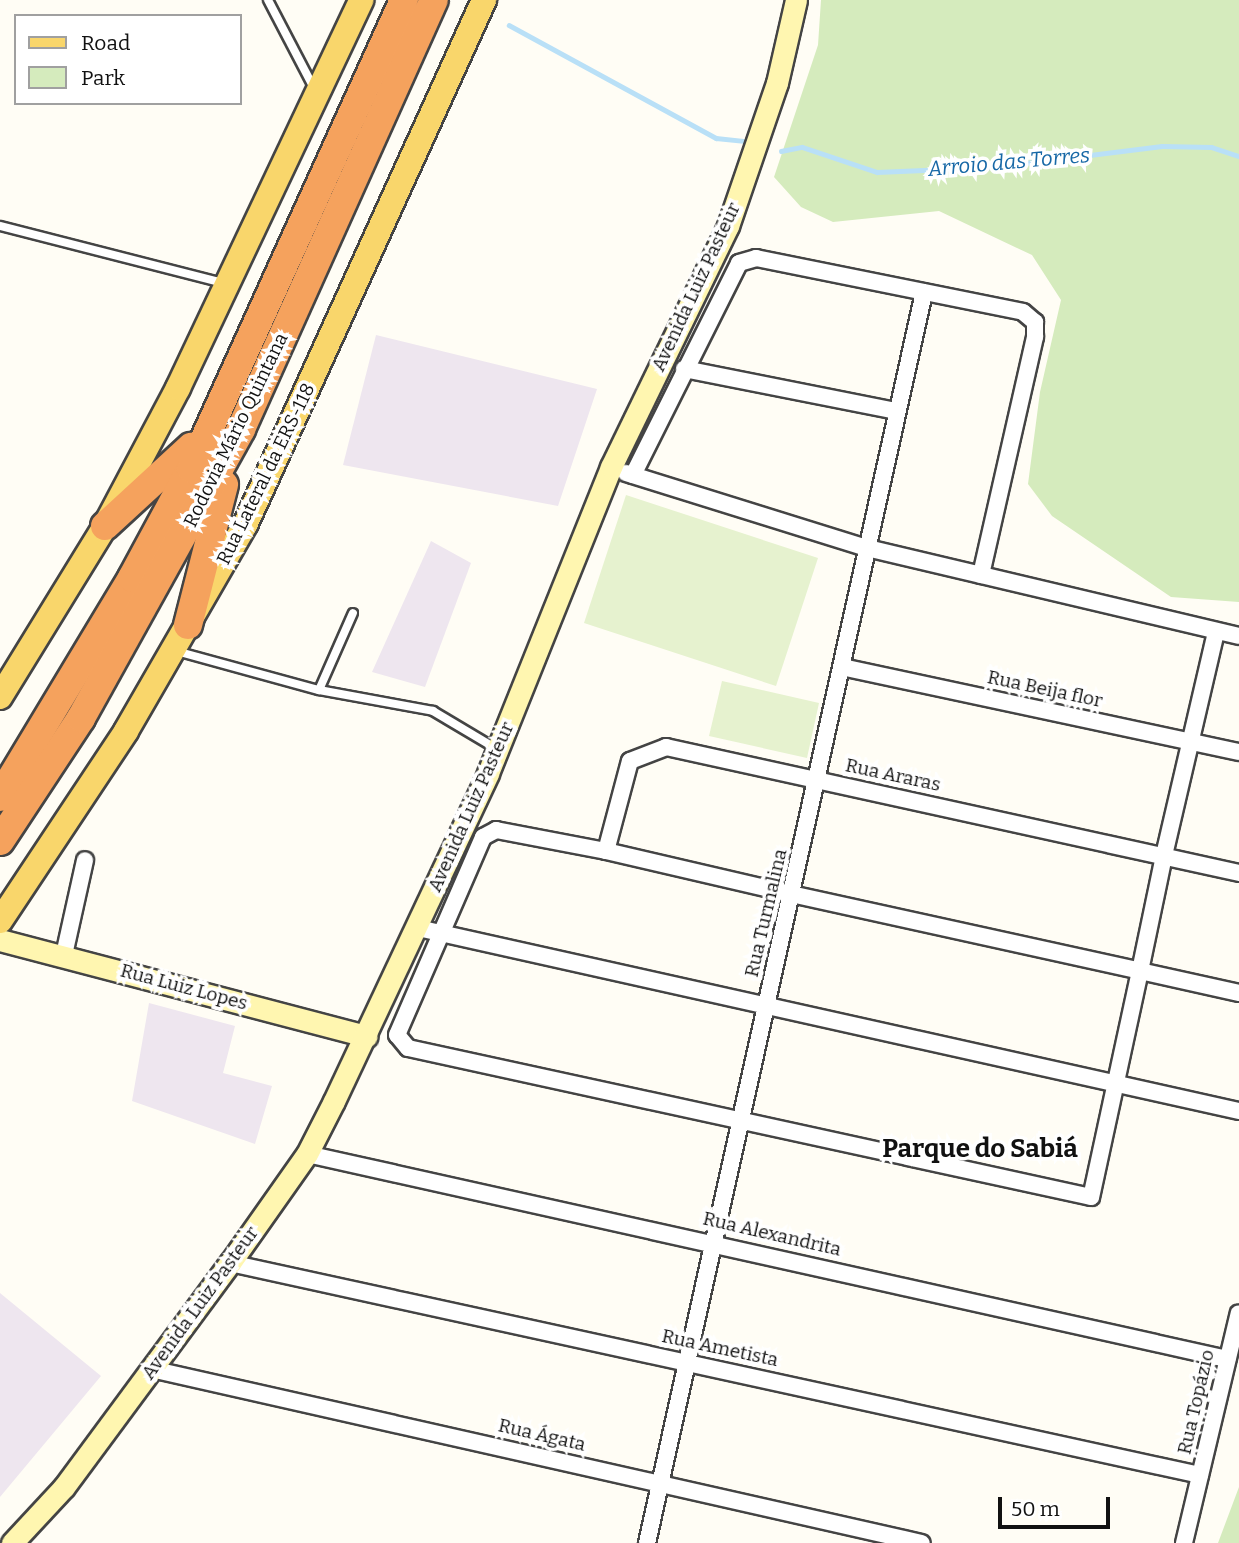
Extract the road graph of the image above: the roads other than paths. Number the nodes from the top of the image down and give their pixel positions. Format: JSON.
{"nodes":[{"id":1,"x":268,"y":0,"type":"edge"},
{"id":2,"x":361,"y":0,"type":"edge"},
{"id":3,"x":404,"y":0,"type":"edge"},
{"id":4,"x":434,"y":0,"type":"edge"},
{"id":5,"x":484,"y":0,"type":"edge"},
{"id":6,"x":796,"y":0,"type":"edge"},
{"id":7,"x":317,"y":94,"type":"junction"},
{"id":8,"x":0,"y":226,"type":"edge"},
{"id":9,"x":227,"y":284,"type":"junction"},
{"id":10,"x":924,"y":292,"type":"junction"},
{"id":11,"x":684,"y":369,"type":"junction"},
{"id":12,"x":897,"y":411,"type":"junction"},
{"id":13,"x":229,"y":424,"type":"junction"},
{"id":14,"x":611,"y":467,"type":"junction"},
{"id":15,"x":633,"y":475,"type":"junction"},
{"id":16,"x":105,"y":527,"type":"junction"},
{"id":17,"x":867,"y":548,"type":"junction"},
{"id":18,"x":981,"y":575,"type":"junction"},
{"id":19,"x":353,"y":613,"type":"dead end"},
{"id":20,"x":188,"y":625,"type":"junction"},
{"id":21,"x":1216,"y":632,"type":"junction"},
{"id":22,"x":1239,"y":636,"type":"edge"},
{"id":23,"x":173,"y":650,"type":"junction"},
{"id":24,"x":842,"y":667,"type":"junction"},
{"id":25,"x":319,"y":690,"type":"junction"},
{"id":26,"x":0,"y":697,"type":"edge"},
{"id":27,"x":1190,"y":741,"type":"junction"},
{"id":28,"x":498,"y":750,"type":"junction"},
{"id":29,"x":1239,"y":752,"type":"edge"},
{"id":30,"x":818,"y":781,"type":"junction"},
{"id":31,"x":0,"y":797,"type":"edge"},
{"id":32,"x":0,"y":841,"type":"edge"},
{"id":33,"x":606,"y":851,"type":"junction"},
{"id":34,"x":1164,"y":856,"type":"junction"},
{"id":35,"x":85,"y":860,"type":"dead end"},
{"id":36,"x":1239,"y":873,"type":"edge"},
{"id":37,"x":791,"y":894,"type":"junction"},
{"id":38,"x":0,"y":921,"type":"edge"},
{"id":39,"x":418,"y":928,"type":"junction"},
{"id":40,"x":440,"y":934,"type":"junction"},
{"id":41,"x":0,"y":940,"type":"edge"},
{"id":42,"x":64,"y":955,"type":"junction"},
{"id":43,"x":1140,"y":971,"type":"junction"},
{"id":44,"x":1239,"y":993,"type":"edge"},
{"id":45,"x":767,"y":1007,"type":"junction"},
{"id":46,"x":367,"y":1036,"type":"junction"},
{"id":47,"x":1115,"y":1085,"type":"junction"},
{"id":48,"x":1239,"y":1111,"type":"edge"},
{"id":49,"x":742,"y":1119,"type":"junction"},
{"id":50,"x":307,"y":1154,"type":"junction"},
{"id":51,"x":714,"y":1242,"type":"junction"},
{"id":52,"x":230,"y":1263,"type":"junction"},
{"id":53,"x":1239,"y":1313,"type":"edge"},
{"id":54,"x":1227,"y":1359,"type":"junction"},
{"id":55,"x":688,"y":1362,"type":"junction"},
{"id":56,"x":151,"y":1369,"type":"junction"},
{"id":57,"x":1200,"y":1475,"type":"junction"},
{"id":58,"x":660,"y":1483,"type":"junction"},
{"id":59,"x":12,"y":1543,"type":"edge"},
{"id":60,"x":647,"y":1543,"type":"edge"},
{"id":61,"x":922,"y":1543,"type":"edge"},
{"id":62,"x":1184,"y":1543,"type":"edge"}],
"edges":[{"from":1,"to":7,"type":"lane"},
{"from":2,"to":7,"type":"main road"},
{"from":3,"to":13,"type":"highway","name":"Rodovia Mário Quintana"},
{"from":4,"to":13,"type":"highway","name":"Rodovia Mário Quintana"},
{"from":5,"to":20,"type":"main road","name":"Rua Lateral da ERS-118"},
{"from":6,"to":14,"type":"main road","name":"Avenida Luiz Pasteur"},
{"from":7,"to":9,"type":"main road"},
{"from":8,"to":9,"type":"lane"},
{"from":9,"to":16,"type":"main road"},
{"from":10,"to":11,"type":"street"},
{"from":10,"to":12,"type":"street","name":"Rua Turmalina"},
{"from":10,"to":18,"type":"street"},
{"from":11,"to":12,"type":"street"},
{"from":11,"to":15,"type":"street"},
{"from":12,"to":17,"type":"street","name":"Rua Turmalina"},
{"from":13,"to":16,"type":"highway"},
{"from":13,"to":20,"type":"highway"},
{"from":13,"to":31,"type":"highway","name":"Rodovia Mário Quintana"},
{"from":13,"to":32,"type":"highway","name":"Rodovia Mário Quintana"},
{"from":14,"to":15,"type":"street"},
{"from":14,"to":28,"type":"main road","name":"Avenida Luiz Pasteur"},
{"from":15,"to":17,"type":"street"},
{"from":16,"to":26,"type":"main road"},
{"from":17,"to":18,"type":"street"},
{"from":17,"to":24,"type":"street","name":"Rua Turmalina"},
{"from":18,"to":21,"type":"street"},
{"from":19,"to":25,"type":"lane"},
{"from":20,"to":23,"type":"main road","name":"Rua Lateral da ERS-118"},
{"from":21,"to":22,"type":"street"},
{"from":21,"to":27,"type":"street"},
{"from":23,"to":25,"type":"lane"},
{"from":23,"to":38,"type":"main road","name":"Rua Lateral da ERS-118"},
{"from":24,"to":27,"type":"street","name":"Rua Beija flor"},
{"from":24,"to":30,"type":"street","name":"Rua Turmalina"},
{"from":25,"to":28,"type":"lane"},
{"from":27,"to":29,"type":"street","name":"Rua Beija flor"},
{"from":27,"to":34,"type":"street"},
{"from":28,"to":39,"type":"main road","name":"Avenida Luiz Pasteur"},
{"from":30,"to":33,"type":"street","name":"Rua Araras"},
{"from":30,"to":34,"type":"street","name":"Rua Araras"},
{"from":30,"to":37,"type":"street","name":"Rua Turmalina"},
{"from":33,"to":37,"type":"street"},
{"from":33,"to":40,"type":"street"},
{"from":34,"to":36,"type":"street","name":"Rua Araras"},
{"from":34,"to":43,"type":"street"},
{"from":35,"to":42,"type":"street"},
{"from":37,"to":43,"type":"street"},
{"from":37,"to":45,"type":"street","name":"Rua Turmalina"},
{"from":39,"to":40,"type":"street"},
{"from":39,"to":46,"type":"main road","name":"Avenida Luiz Pasteur"},
{"from":40,"to":45,"type":"street"},
{"from":40,"to":49,"type":"street"},
{"from":41,"to":42,"type":"main road","name":"Rua Luiz Lopes"},
{"from":42,"to":46,"type":"main road","name":"Rua Luiz Lopes"},
{"from":43,"to":44,"type":"street"},
{"from":43,"to":47,"type":"street"},
{"from":45,"to":47,"type":"street"},
{"from":45,"to":49,"type":"street","name":"Rua Turmalina"},
{"from":46,"to":50,"type":"main road","name":"Avenida Luiz Pasteur"},
{"from":47,"to":48,"type":"street"},
{"from":47,"to":49,"type":"street"},
{"from":49,"to":51,"type":"street","name":"Rua Turmalina"},
{"from":50,"to":51,"type":"street","name":"Rua Alexandrita"},
{"from":50,"to":52,"type":"main road","name":"Avenida Luiz Pasteur"},
{"from":51,"to":54,"type":"street","name":"Rua Alexandrita"},
{"from":51,"to":55,"type":"street","name":"Rua Turmalina"},
{"from":52,"to":55,"type":"street","name":"Rua Ametista"},
{"from":52,"to":56,"type":"main road","name":"Avenida Luiz Pasteur"},
{"from":53,"to":54,"type":"street","name":"Rua Topázio"},
{"from":54,"to":57,"type":"street","name":"Rua Topázio"},
{"from":55,"to":57,"type":"street","name":"Rua Ametista"},
{"from":55,"to":58,"type":"street","name":"Rua Turmalina"},
{"from":56,"to":58,"type":"street","name":"Rua Ágata"},
{"from":56,"to":59,"type":"main road","name":"Avenida Luiz Pasteur"},
{"from":57,"to":62,"type":"street","name":"Rua Topázio"},
{"from":58,"to":60,"type":"street","name":"Rua Turmalina"},
{"from":58,"to":61,"type":"street","name":"Rua Ágata"}]}
